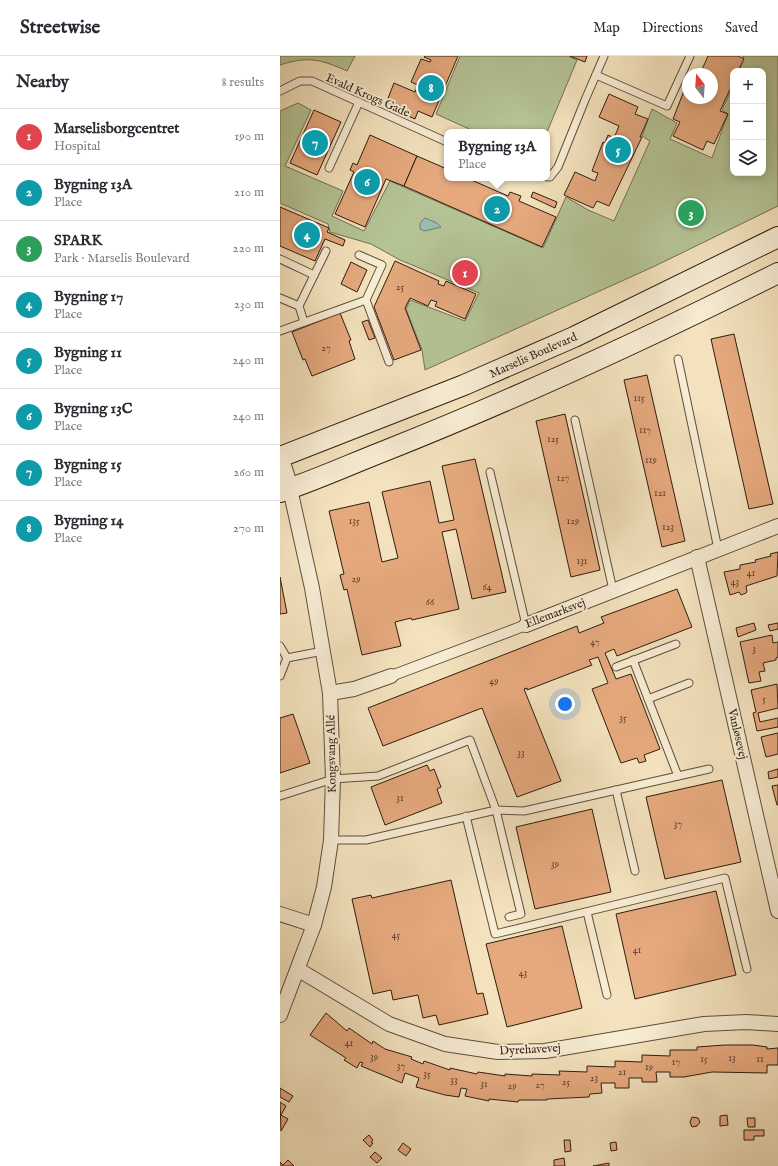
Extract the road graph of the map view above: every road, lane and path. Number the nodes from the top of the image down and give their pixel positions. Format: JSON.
{"nodes":[{"id":1,"x":604,"y":56,"type":"edge"},
{"id":2,"x":690,"y":56,"type":"edge"},
{"id":3,"x":596,"y":75,"type":"junction"},
{"id":4,"x":280,"y":91,"type":"edge"},
{"id":5,"x":359,"y":102,"type":"junction"},
{"id":6,"x":444,"y":141,"type":"edge"},
{"id":7,"x":330,"y":168,"type":"dead end"},
{"id":8,"x":550,"y":177,"type":"edge"},
{"id":9,"x":778,"y":237,"type":"edge"},
{"id":10,"x":326,"y":251,"type":"dead end"},
{"id":11,"x":359,"y":255,"type":"dead end"},
{"id":12,"x":280,"y":259,"type":"edge"},
{"id":13,"x":778,"y":273,"type":"edge"},
{"id":14,"x":314,"y":274,"type":"junction"},
{"id":15,"x":280,"y":298,"type":"edge"},
{"id":16,"x":366,"y":300,"type":"junction"},
{"id":17,"x":300,"y":306,"type":"junction"},
{"id":18,"x":304,"y":322,"type":"junction"},
{"id":19,"x":280,"y":332,"type":"edge"},
{"id":20,"x":678,"y":359,"type":"dead end"},
{"id":21,"x":389,"y":362,"type":"dead end"},
{"id":22,"x":575,"y":420,"type":"dead end"},
{"id":23,"x":280,"y":457,"type":"edge"},
{"id":24,"x":490,"y":472,"type":"dead end"},
{"id":25,"x":285,"y":490,"type":"edge"},
{"id":26,"x":778,"y":526,"type":"edge"},
{"id":27,"x":718,"y":549,"type":"junction"},
{"id":28,"x":697,"y":557,"type":"junction"},
{"id":29,"x":613,"y":590,"type":"junction"},
{"id":30,"x":526,"y":625,"type":"junction"},
{"id":31,"x":676,"y":644,"type":"dead end"},
{"id":32,"x":280,"y":646,"type":"edge"},
{"id":33,"x":323,"y":651,"type":"junction"},
{"id":34,"x":287,"y":658,"type":"junction"},
{"id":35,"x":633,"y":660,"type":"junction"},
{"id":36,"x":616,"y":667,"type":"dead end"},
{"id":37,"x":280,"y":676,"type":"edge"},
{"id":38,"x":392,"y":676,"type":"joint"},
{"id":39,"x":689,"y":683,"type":"dead end"},
{"id":40,"x":330,"y":693,"type":"junction"},
{"id":41,"x":648,"y":699,"type":"junction"},
{"id":42,"x":709,"y":769,"type":"dead end"},
{"id":43,"x":678,"y":776,"type":"junction"},
{"id":44,"x":333,"y":779,"type":"junction"},
{"id":45,"x":616,"y":790,"type":"junction"},
{"id":46,"x":280,"y":796,"type":"edge"},
{"id":47,"x":496,"y":810,"type":"junction"},
{"id":48,"x":466,"y":816,"type":"junction"},
{"id":49,"x":331,"y":840,"type":"junction"},
{"id":50,"x":635,"y":871,"type":"dead end"},
{"id":51,"x":778,"y":911,"type":"edge"},
{"id":52,"x":586,"y":912,"type":"junction"},
{"id":53,"x":280,"y":914,"type":"edge"},
{"id":54,"x":509,"y":917,"type":"dead end"},
{"id":55,"x":314,"y":925,"type":"junction"},
{"id":56,"x":747,"y":969,"type":"dead end"},
{"id":57,"x":299,"y":970,"type":"junction"},
{"id":58,"x":607,"y":995,"type":"dead end"},
{"id":59,"x":280,"y":1015,"type":"edge"},
{"id":60,"x":778,"y":1024,"type":"edge"}],
"edges":[{"from":1,"to":3,"type":"lane"},
{"from":2,"to":3,"type":"lane"},
{"from":3,"to":8,"type":"lane"},
{"from":4,"to":5,"type":"lane","name":"Evald Krogs Gade"},
{"from":5,"to":6,"type":"lane","name":"Evald Krogs Gade"},
{"from":5,"to":7,"type":"lane"},
{"from":9,"to":23,"type":"main road","name":"Marselis Boulevard"},
{"from":10,"to":14,"type":"lane"},
{"from":11,"to":16,"type":"lane"},
{"from":12,"to":14,"type":"lane"},
{"from":13,"to":25,"type":"main road"},
{"from":14,"to":17,"type":"lane"},
{"from":15,"to":17,"type":"lane"},
{"from":16,"to":18,"type":"lane"},
{"from":16,"to":21,"type":"lane"},
{"from":17,"to":18,"type":"lane"},
{"from":18,"to":19,"type":"lane"},
{"from":20,"to":27,"type":"lane"},
{"from":22,"to":29,"type":"lane"},
{"from":23,"to":25,"type":"street"},
{"from":24,"to":30,"type":"lane"},
{"from":25,"to":33,"type":"street","name":"Kongsvang Allé"},
{"from":26,"to":27,"type":"street","name":"Ellemarksvej"},
{"from":27,"to":28,"type":"street","name":"Ellemarksvej"},
{"from":28,"to":29,"type":"street","name":"Ellemarksvej"},
{"from":28,"to":51,"type":"street","name":"Vanløsevej"},
{"from":29,"to":30,"type":"street","name":"Ellemarksvej"},
{"from":30,"to":38,"type":"street","name":"Ellemarksvej"},
{"from":31,"to":35,"type":"lane"},
{"from":32,"to":34,"type":"lane"},
{"from":33,"to":34,"type":"lane"},
{"from":33,"to":40,"type":"street","name":"Kongsvang Allé"},
{"from":34,"to":37,"type":"lane"},
{"from":35,"to":36,"type":"lane"},
{"from":35,"to":41,"type":"lane"},
{"from":38,"to":40,"type":"street","name":"Ellemarksvej"},
{"from":39,"to":41,"type":"lane"},
{"from":40,"to":44,"type":"street","name":"Kongsvang Allé"},
{"from":41,"to":43,"type":"lane"},
{"from":42,"to":43,"type":"lane"},
{"from":43,"to":45,"type":"lane"},
{"from":44,"to":46,"type":"lane"},
{"from":44,"to":47,"type":"lane"},
{"from":44,"to":49,"type":"street","name":"Kongsvang Allé"},
{"from":45,"to":47,"type":"lane"},
{"from":45,"to":50,"type":"lane"},
{"from":47,"to":48,"type":"lane"},
{"from":47,"to":54,"type":"lane"},
{"from":48,"to":49,"type":"lane"},
{"from":48,"to":52,"type":"lane"},
{"from":49,"to":55,"type":"street","name":"Kongsvang Allé"},
{"from":52,"to":56,"type":"lane"},
{"from":52,"to":58,"type":"lane"},
{"from":53,"to":55,"type":"street"},
{"from":55,"to":57,"type":"street","name":"Kongsvang Allé"},
{"from":57,"to":59,"type":"street","name":"Kongsvang Allé"},
{"from":57,"to":60,"type":"street","name":"Dyrehavevej"}]}
